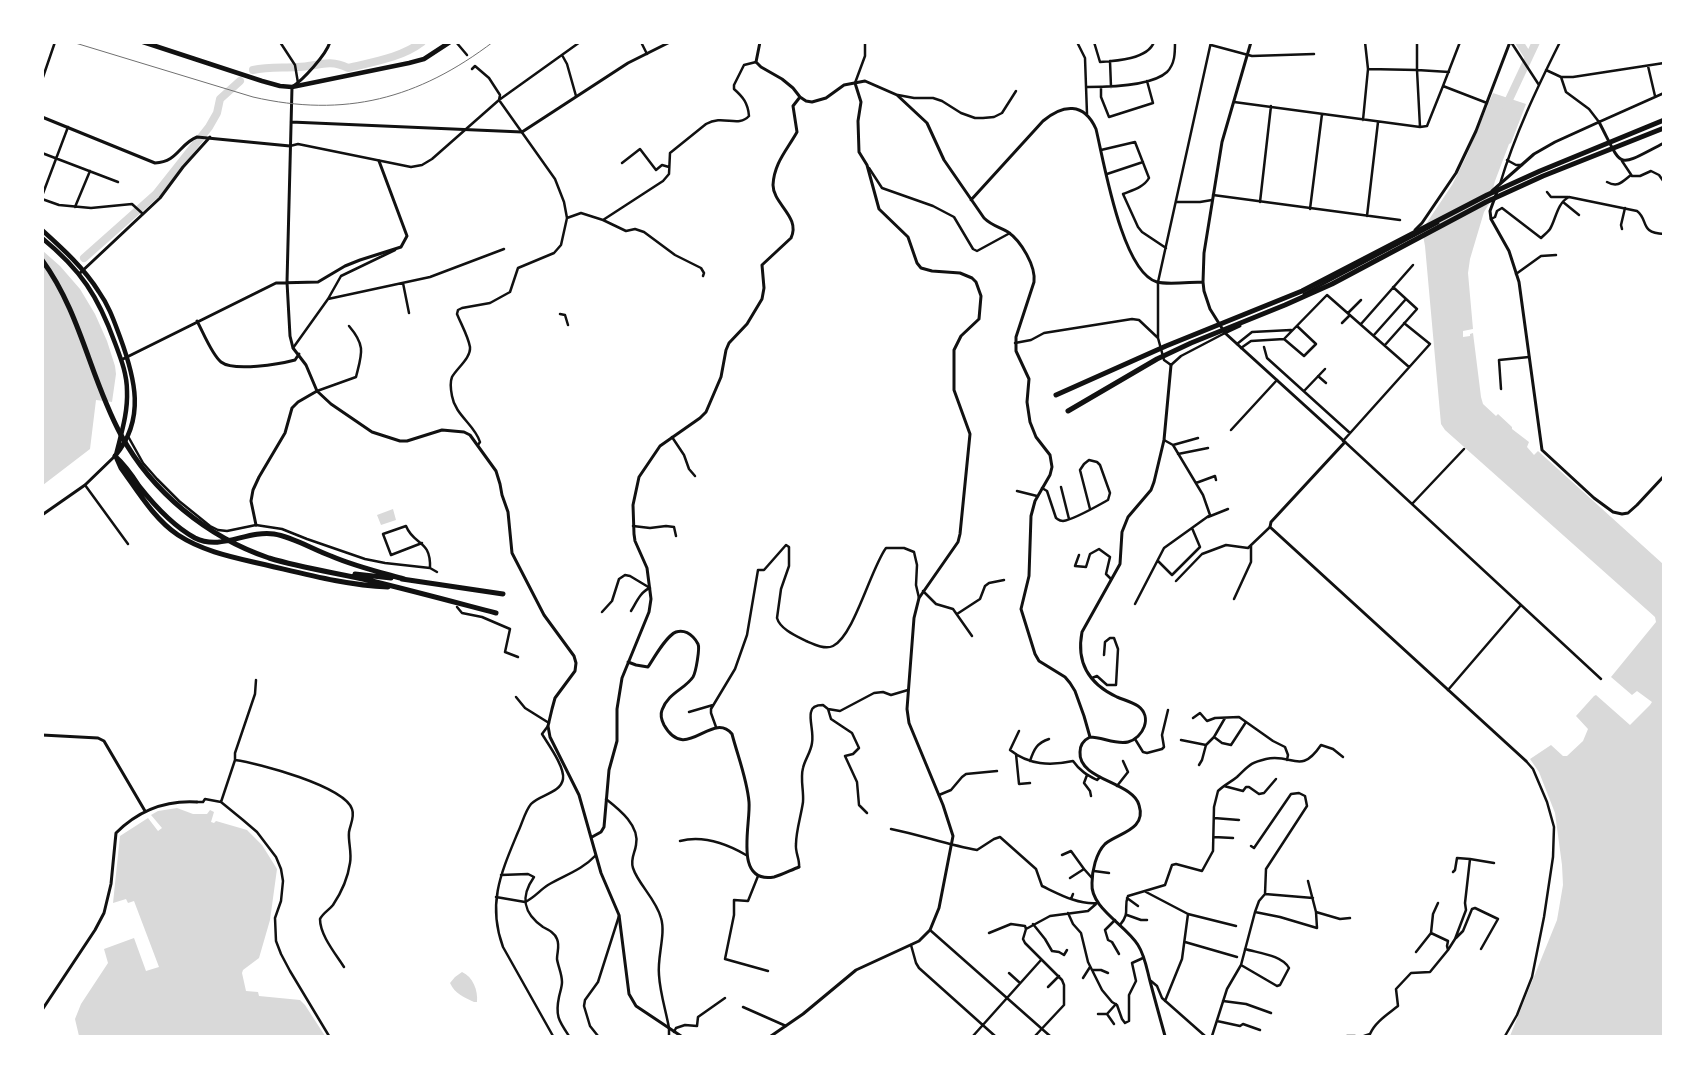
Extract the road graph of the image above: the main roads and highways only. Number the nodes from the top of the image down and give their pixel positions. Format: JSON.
{"nodes":[{"id":1,"x":143,"y":42,"type":"edge"},
{"id":2,"x":450,"y":42,"type":"edge"},
{"id":3,"x":1664,"y":120,"type":"edge"},
{"id":4,"x":1664,"y":128,"type":"edge"},
{"id":5,"x":1541,"y":174,"type":"junction"},
{"id":6,"x":42,"y":230,"type":"edge"},
{"id":7,"x":42,"y":238,"type":"edge"},
{"id":8,"x":42,"y":260,"type":"edge"},
{"id":9,"x":81,"y":272,"type":"junction"},
{"id":10,"x":1056,"y":396,"type":"dead end"},
{"id":11,"x":1068,"y":411,"type":"dead end"},
{"id":12,"x":115,"y":456,"type":"junction"},
{"id":13,"x":332,"y":572,"type":"junction"},
{"id":14,"x":404,"y":579,"type":"junction"},
{"id":15,"x":402,"y":588,"type":"junction"},
{"id":16,"x":503,"y":594,"type":"dead end"},
{"id":17,"x":496,"y":613,"type":"dead end"}],
"edges":[{"from":1,"to":2,"type":"main road"},
{"from":3,"to":5,"type":"highway"},
{"from":4,"to":5,"type":"highway"},
{"from":5,"to":10,"type":"highway"},
{"from":5,"to":11,"type":"highway"},
{"from":6,"to":9,"type":"main road"},
{"from":7,"to":9,"type":"main road"},
{"from":8,"to":13,"type":"highway"},
{"from":9,"to":12,"type":"main road"},
{"from":9,"to":12,"type":"main road"},
{"from":12,"to":14,"type":"highway"},
{"from":12,"to":15,"type":"highway"},
{"from":13,"to":14,"type":"highway"},
{"from":13,"to":15,"type":"highway"},
{"from":14,"to":16,"type":"highway"},
{"from":15,"to":17,"type":"highway"}]}
